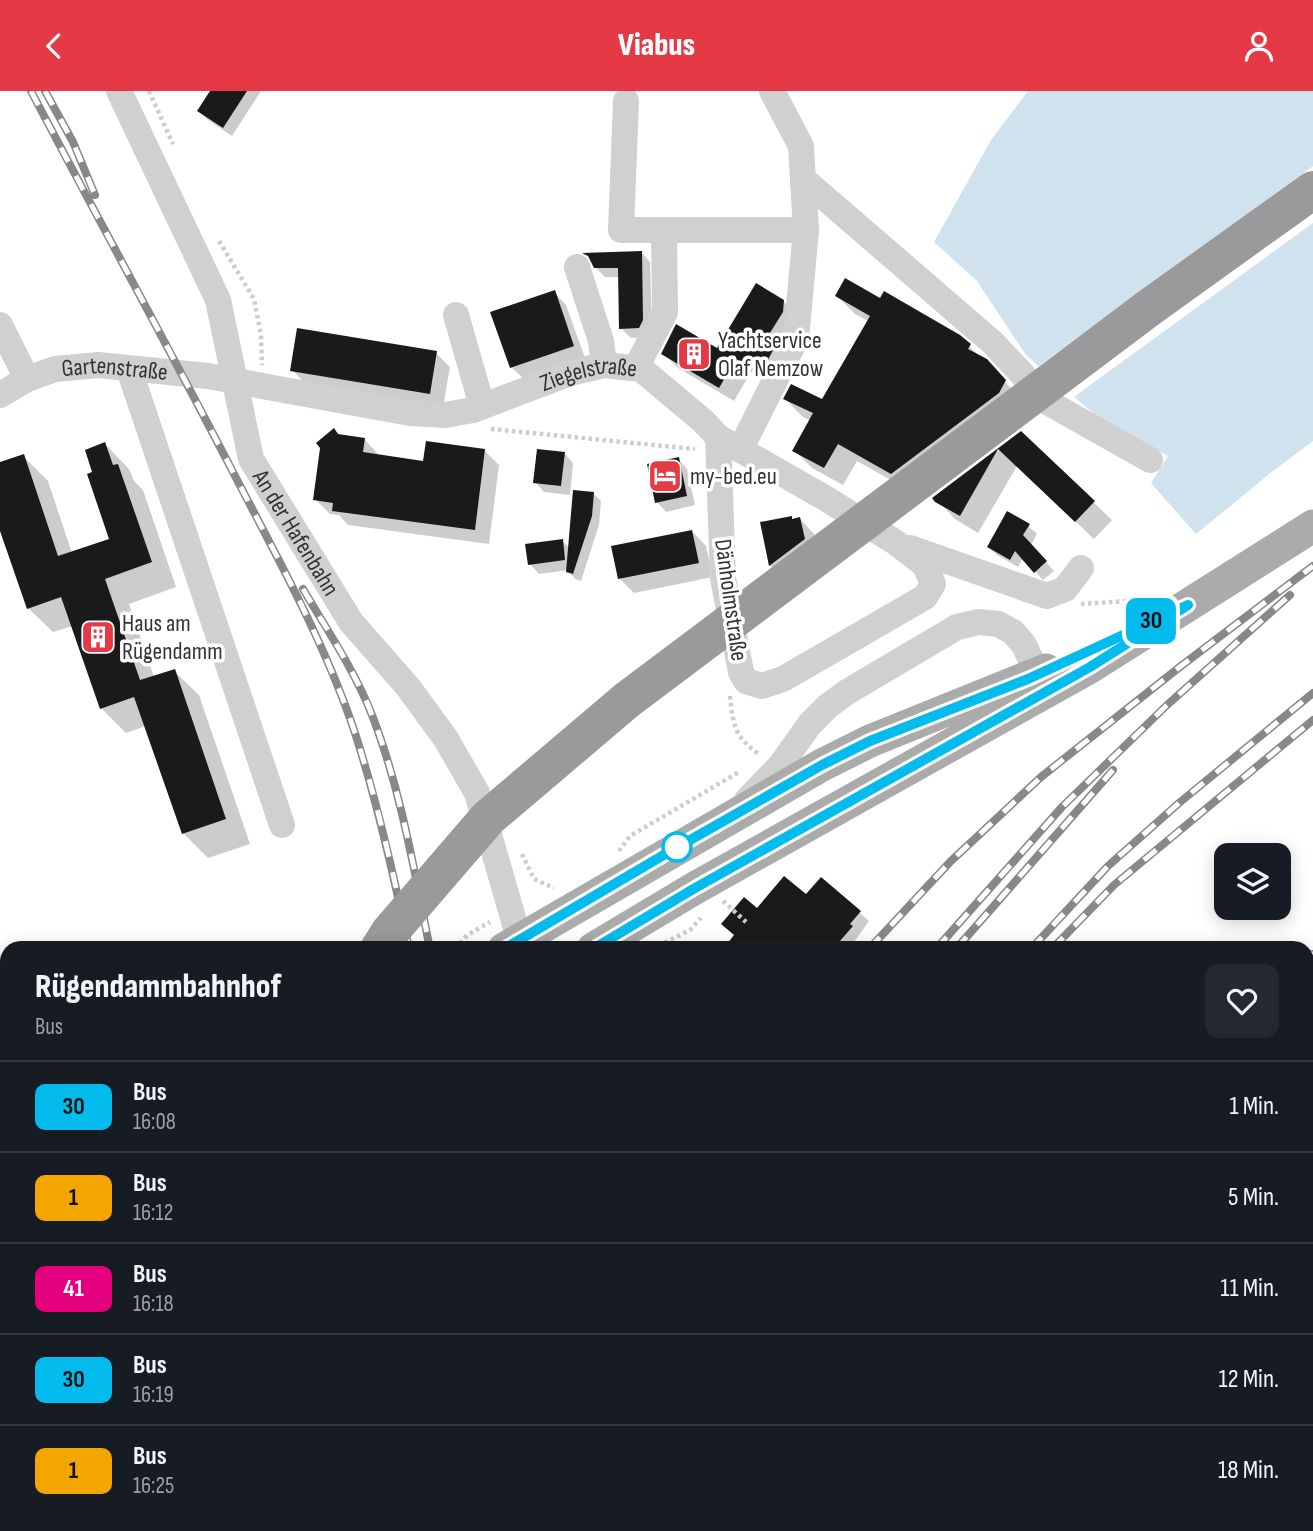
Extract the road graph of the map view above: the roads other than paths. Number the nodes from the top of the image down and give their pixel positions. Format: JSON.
{"nodes":[{"id":1,"x":119,"y":91,"type":"edge"},
{"id":2,"x":772,"y":91,"type":"edge"},
{"id":3,"x":626,"y":101,"type":"dead end"},
{"id":4,"x":803,"y":179,"type":"junction"},
{"id":5,"x":1313,"y":190,"type":"edge"},
{"id":6,"x":664,"y":230,"type":"junction"},
{"id":7,"x":806,"y":230,"type":"junction"},
{"id":8,"x":577,"y":267,"type":"dead end"},
{"id":9,"x":456,"y":314,"type":"dead end"},
{"id":10,"x":0,"y":325,"type":"edge"},
{"id":11,"x":604,"y":365,"type":"junction"},
{"id":12,"x":636,"y":368,"type":"junction"},
{"id":13,"x":129,"y":369,"type":"junction"},
{"id":14,"x":27,"y":379,"type":"junction"},
{"id":15,"x":235,"y":382,"type":"junction"},
{"id":16,"x":0,"y":395,"type":"edge"},
{"id":17,"x":482,"y":406,"type":"junction"},
{"id":18,"x":729,"y":443,"type":"junction"},
{"id":19,"x":1150,"y":460,"type":"dead end"},
{"id":20,"x":1313,"y":526,"type":"edge"},
{"id":21,"x":895,"y":543,"type":"junction"},
{"id":22,"x":1081,"y":568,"type":"dead end"},
{"id":23,"x":1188,"y":605,"type":"junction"},
{"id":24,"x":783,"y":679,"type":"joint"},
{"id":25,"x":1028,"y":679,"type":"junction"},
{"id":26,"x":996,"y":719,"type":"junction"},
{"id":27,"x":721,"y":823,"type":"junction"},
{"id":28,"x":282,"y":825,"type":"dead end"},
{"id":29,"x":514,"y":937,"type":"edge"},
{"id":30,"x":384,"y":941,"type":"edge"},
{"id":31,"x":606,"y":941,"type":"edge"}],
"edges":[{"from":1,"to":15,"type":"street","name":"An der Hafenbahn"},
{"from":2,"to":4,"type":"street"},
{"from":3,"to":6,"type":"street"},
{"from":4,"to":7,"type":"street"},
{"from":4,"to":19,"type":"street"},
{"from":5,"to":30,"type":"highway","bridge":true},
{"from":6,"to":7,"type":"street"},
{"from":6,"to":12,"type":"street"},
{"from":7,"to":18,"type":"street"},
{"from":8,"to":11,"type":"street"},
{"from":9,"to":17,"type":"street"},
{"from":10,"to":14,"type":"street"},
{"from":11,"to":12,"type":"street","name":"Ziegelstraße"},
{"from":11,"to":17,"type":"street","name":"Ziegelstraße"},
{"from":12,"to":18,"type":"street","name":"Ziegelstraße"},
{"from":13,"to":14,"type":"street","name":"Gartenstraße"},
{"from":13,"to":15,"type":"street","name":"Gartenstraße"},
{"from":13,"to":28,"type":"street"},
{"from":14,"to":16,"type":"street","name":"Gartenstraße"},
{"from":15,"to":17,"type":"street","name":"Ziegelstraße"},
{"from":15,"to":29,"type":"street","name":"An der Hafenbahn"},
{"from":18,"to":21,"type":"street","name":"Ziegelstraße"},
{"from":18,"to":24,"type":"street","name":"Dänholmstraße"},
{"from":20,"to":23,"type":"main road"},
{"from":21,"to":22,"type":"street","name":"Ziegelstraße"},
{"from":21,"to":24,"type":"street","name":"Ziegelstraße"},
{"from":23,"to":25,"type":"main road"},
{"from":23,"to":26,"type":"main road"},
{"from":25,"to":26,"type":"street"},
{"from":25,"to":27,"type":"main road"},
{"from":25,"to":27,"type":"street"},
{"from":26,"to":31,"type":"main road"},
{"from":27,"to":29,"type":"main road"}]}
